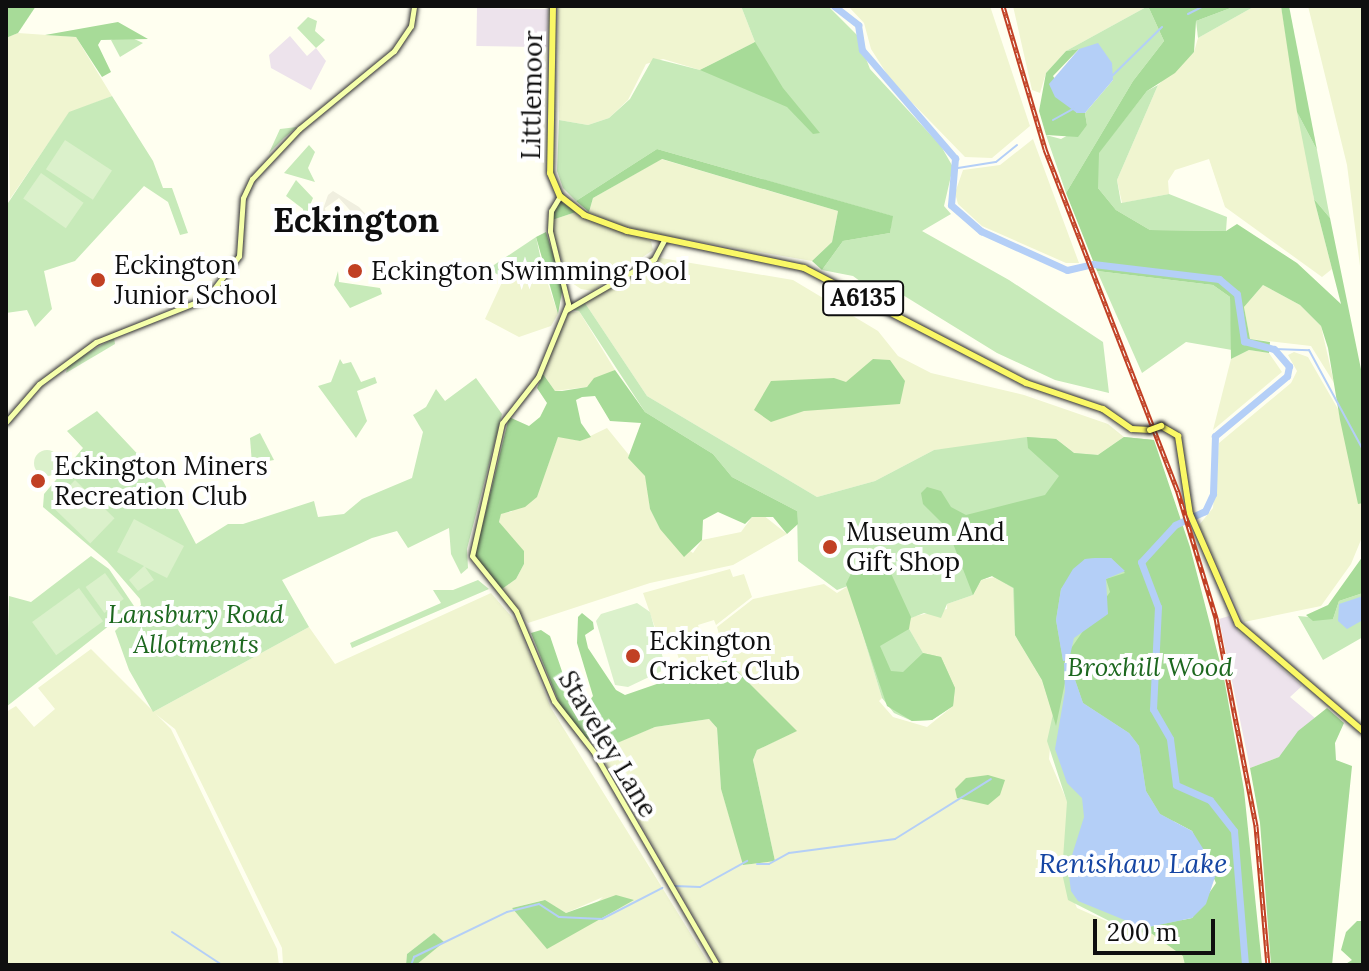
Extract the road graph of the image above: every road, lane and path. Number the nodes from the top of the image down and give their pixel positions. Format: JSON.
{"nodes":[{"id":1,"x":414,"y":6,"type":"edge"},
{"id":2,"x":553,"y":6,"type":"edge"},
{"id":3,"x":560,"y":196,"type":"junction"},
{"id":4,"x":664,"y":240,"type":"junction"},
{"id":5,"x":566,"y":310,"type":"junction"},
{"id":6,"x":6,"y":422,"type":"edge"},
{"id":7,"x":1363,"y":731,"type":"edge"},
{"id":8,"x":717,"y":965,"type":"edge"}],
"edges":[{"from":1,"to":6,"type":"main road"},
{"from":2,"to":3,"type":"main road","name":"Littlemoor","number":"A6135"},
{"from":3,"to":4,"type":"main road","number":"A6135"},
{"from":3,"to":5,"type":"main road"},
{"from":4,"to":5,"type":"main road"},
{"from":4,"to":7,"type":"main road","number":"A6135","bridge":true},
{"from":5,"to":8,"type":"main road","name":"Staveley Lane"}]}
